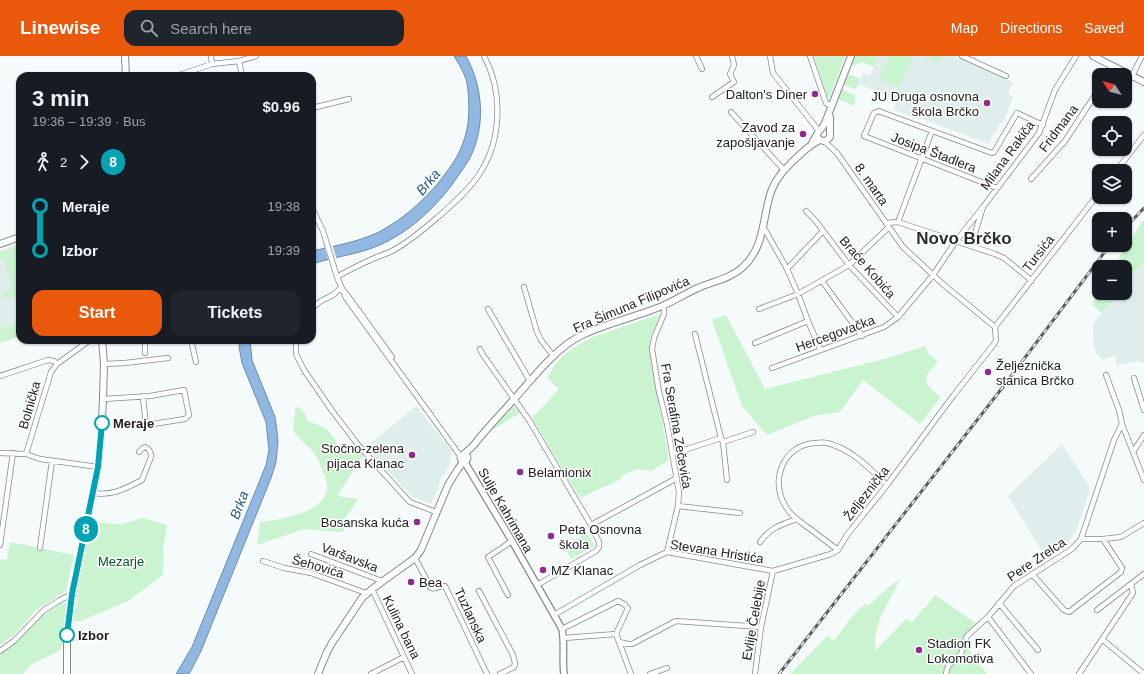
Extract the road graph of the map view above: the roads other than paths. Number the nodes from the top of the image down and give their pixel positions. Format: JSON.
{"nodes":[{"id":1,"x":125,"y":56,"type":"edge"},
{"id":2,"x":211,"y":56,"type":"edge"},
{"id":3,"x":256,"y":56,"type":"edge"},
{"id":4,"x":484,"y":56,"type":"edge"},
{"id":5,"x":696,"y":56,"type":"edge"},
{"id":6,"x":732,"y":56,"type":"edge"},
{"id":7,"x":770,"y":56,"type":"edge"},
{"id":8,"x":810,"y":56,"type":"edge"},
{"id":9,"x":851,"y":56,"type":"edge"},
{"id":10,"x":962,"y":56,"type":"edge"},
{"id":11,"x":1076,"y":56,"type":"edge"},
{"id":12,"x":1093,"y":56,"type":"edge"},
{"id":13,"x":1142,"y":56,"type":"edge"},
{"id":14,"x":973,"y":58,"type":"edge"},
{"id":15,"x":239,"y":60,"type":"junction"},
{"id":16,"x":212,"y":64,"type":"junction"},
{"id":17,"x":1112,"y":66,"type":"joint"},
{"id":18,"x":1116,"y":68,"type":"edge"},
{"id":19,"x":702,"y":69,"type":"dead end"},
{"id":20,"x":126,"y":72,"type":"edge"},
{"id":21,"x":194,"y":72,"type":"edge"},
{"id":22,"x":241,"y":72,"type":"edge"},
{"id":23,"x":1006,"y":76,"type":"dead end"},
{"id":24,"x":1132,"y":76,"type":"joint"},
{"id":25,"x":1144,"y":82,"type":"edge"},
{"id":26,"x":712,"y":97,"type":"dead end"},
{"id":27,"x":349,"y":99,"type":"dead end"},
{"id":28,"x":835,"y":100,"type":"junction"},
{"id":29,"x":1092,"y":100,"type":"edge"},
{"id":30,"x":316,"y":107,"type":"edge"},
{"id":31,"x":731,"y":112,"type":"dead end"},
{"id":32,"x":1043,"y":125,"type":"junction"},
{"id":33,"x":932,"y":131,"type":"junction"},
{"id":34,"x":823,"y":135,"type":"junction"},
{"id":35,"x":1144,"y":135,"type":"edge"},
{"id":36,"x":921,"y":159,"type":"junction"},
{"id":37,"x":1121,"y":164,"type":"edge"},
{"id":38,"x":784,"y":170,"type":"junction"},
{"id":39,"x":1031,"y":179,"type":"dead end"},
{"id":40,"x":997,"y":188,"type":"junction"},
{"id":41,"x":1092,"y":202,"type":"edge"},
{"id":42,"x":983,"y":207,"type":"junction"},
{"id":43,"x":806,"y":210,"type":"dead end"},
{"id":44,"x":316,"y":216,"type":"edge"},
{"id":45,"x":898,"y":222,"type":"junction"},
{"id":46,"x":887,"y":225,"type":"junction"},
{"id":47,"x":764,"y":228,"type":"junction"},
{"id":48,"x":823,"y":231,"type":"junction"},
{"id":49,"x":16,"y":238,"type":"edge"},
{"id":50,"x":956,"y":241,"type":"junction"},
{"id":51,"x":0,"y":244,"type":"edge"},
{"id":52,"x":971,"y":246,"type":"junction"},
{"id":53,"x":849,"y":265,"type":"junction"},
{"id":54,"x":787,"y":269,"type":"junction"},
{"id":55,"x":336,"y":274,"type":"junction"},
{"id":56,"x":933,"y":275,"type":"junction"},
{"id":57,"x":1032,"y":280,"type":"junction"},
{"id":58,"x":822,"y":281,"type":"junction"},
{"id":59,"x":524,"y":287,"type":"dead end"},
{"id":60,"x":341,"y":288,"type":"junction"},
{"id":61,"x":798,"y":294,"type":"junction"},
{"id":62,"x":316,"y":305,"type":"edge"},
{"id":63,"x":663,"y":306,"type":"junction"},
{"id":64,"x":488,"y":309,"type":"dead end"},
{"id":65,"x":759,"y":309,"type":"dead end"},
{"id":66,"x":898,"y":317,"type":"junction"},
{"id":67,"x":808,"y":321,"type":"junction"},
{"id":68,"x":995,"y":327,"type":"junction"},
{"id":69,"x":695,"y":334,"type":"dead end"},
{"id":70,"x":862,"y":336,"type":"junction"},
{"id":71,"x":755,"y":343,"type":"dead end"},
{"id":72,"x":84,"y":344,"type":"edge"},
{"id":73,"x":102,"y":344,"type":"edge"},
{"id":74,"x":145,"y":344,"type":"edge"},
{"id":75,"x":192,"y":344,"type":"edge"},
{"id":76,"x":296,"y":344,"type":"edge"},
{"id":77,"x":480,"y":349,"type":"dead end"},
{"id":78,"x":820,"y":350,"type":"junction"},
{"id":79,"x":145,"y":353,"type":"dead end"},
{"id":80,"x":554,"y":357,"type":"junction"},
{"id":81,"x":168,"y":358,"type":"dead end"},
{"id":82,"x":196,"y":362,"type":"dead end"},
{"id":83,"x":57,"y":364,"type":"junction"},
{"id":84,"x":104,"y":364,"type":"junction"},
{"id":85,"x":772,"y":368,"type":"dead end"},
{"id":86,"x":1106,"y":375,"type":"dead end"},
{"id":87,"x":0,"y":376,"type":"edge"},
{"id":88,"x":1134,"y":378,"type":"dead end"},
{"id":89,"x":530,"y":381,"type":"junction"},
{"id":90,"x":143,"y":397,"type":"junction"},
{"id":91,"x":103,"y":399,"type":"junction"},
{"id":92,"x":515,"y":399,"type":"junction"},
{"id":93,"x":1144,"y":410,"type":"edge"},
{"id":94,"x":1122,"y":424,"type":"junction"},
{"id":95,"x":753,"y":432,"type":"dead end"},
{"id":96,"x":1144,"y":435,"type":"edge"},
{"id":97,"x":722,"y":440,"type":"junction"},
{"id":98,"x":139,"y":452,"type":"dead end"},
{"id":99,"x":1133,"y":452,"type":"junction"},
{"id":100,"x":0,"y":453,"type":"edge"},
{"id":101,"x":13,"y":453,"type":"junction"},
{"id":102,"x":26,"y":454,"type":"junction"},
{"id":103,"x":672,"y":454,"type":"junction"},
{"id":104,"x":464,"y":459,"type":"junction"},
{"id":105,"x":52,"y":461,"type":"junction"},
{"id":106,"x":98,"y":467,"type":"junction"},
{"id":107,"x":676,"y":478,"type":"junction"},
{"id":108,"x":727,"y":480,"type":"dead end"},
{"id":109,"x":1144,"y":480,"type":"edge"},
{"id":110,"x":887,"y":485,"type":"junction"},
{"id":111,"x":93,"y":493,"type":"junction"},
{"id":112,"x":678,"y":506,"type":"junction"},
{"id":113,"x":436,"y":512,"type":"junction"},
{"id":114,"x":740,"y":513,"type":"dead end"},
{"id":115,"x":797,"y":519,"type":"junction"},
{"id":116,"x":1144,"y":523,"type":"edge"},
{"id":117,"x":591,"y":525,"type":"junction"},
{"id":118,"x":1081,"y":539,"type":"junction"},
{"id":119,"x":1103,"y":539,"type":"junction"},
{"id":120,"x":512,"y":541,"type":"junction"},
{"id":121,"x":760,"y":542,"type":"dead end"},
{"id":122,"x":0,"y":545,"type":"edge"},
{"id":123,"x":40,"y":548,"type":"dead end"},
{"id":124,"x":838,"y":550,"type":"junction"},
{"id":125,"x":667,"y":552,"type":"junction"},
{"id":126,"x":311,"y":554,"type":"dead end"},
{"id":127,"x":415,"y":558,"type":"junction"},
{"id":128,"x":263,"y":561,"type":"dead end"},
{"id":129,"x":773,"y":571,"type":"junction"},
{"id":130,"x":1032,"y":574,"type":"junction"},
{"id":131,"x":1144,"y":574,"type":"edge"},
{"id":132,"x":382,"y":582,"type":"junction"},
{"id":133,"x":537,"y":584,"type":"junction"},
{"id":134,"x":1131,"y":584,"type":"junction"},
{"id":135,"x":369,"y":591,"type":"junction"},
{"id":136,"x":480,"y":591,"type":"dead end"},
{"id":137,"x":72,"y":594,"type":"junction"},
{"id":138,"x":508,"y":595,"type":"dead end"},
{"id":139,"x":999,"y":603,"type":"junction"},
{"id":140,"x":1096,"y":610,"type":"dead end"},
{"id":141,"x":554,"y":615,"type":"junction"},
{"id":142,"x":988,"y":617,"type":"junction"},
{"id":143,"x":761,"y":627,"type":"junction"},
{"id":144,"x":562,"y":629,"type":"junction"},
{"id":145,"x":616,"y":634,"type":"junction"},
{"id":146,"x":564,"y":638,"type":"junction"},
{"id":147,"x":1103,"y":640,"type":"junction"},
{"id":148,"x":619,"y":642,"type":"junction"},
{"id":149,"x":1038,"y":650,"type":"dead end"},
{"id":150,"x":0,"y":651,"type":"edge"},
{"id":151,"x":404,"y":657,"type":"junction"},
{"id":152,"x":666,"y":668,"type":"dead end"},
{"id":153,"x":67,"y":674,"type":"edge"},
{"id":154,"x":318,"y":674,"type":"edge"},
{"id":155,"x":371,"y":674,"type":"edge"},
{"id":156,"x":412,"y":674,"type":"edge"},
{"id":157,"x":487,"y":674,"type":"edge"},
{"id":158,"x":500,"y":674,"type":"edge"},
{"id":159,"x":564,"y":674,"type":"edge"},
{"id":160,"x":631,"y":674,"type":"edge"},
{"id":161,"x":650,"y":674,"type":"edge"},
{"id":162,"x":755,"y":674,"type":"edge"},
{"id":163,"x":946,"y":674,"type":"edge"},
{"id":164,"x":1031,"y":674,"type":"edge"},
{"id":165,"x":1079,"y":674,"type":"edge"},
{"id":166,"x":1144,"y":674,"type":"edge"}],
"edges":[{"from":1,"to":20,"type":"main road"},
{"from":2,"to":16,"type":"street"},
{"from":3,"to":15,"type":"street"},
{"from":4,"to":55,"type":"street"},
{"from":5,"to":19,"type":"street"},
{"from":6,"to":26,"type":"street"},
{"from":7,"to":34,"type":"street","name":"8. marta"},
{"from":8,"to":28,"type":"street"},
{"from":9,"to":28,"type":"main road"},
{"from":10,"to":14,"type":"street"},
{"from":11,"to":32,"type":"street","name":"Milana Rakiča"},
{"from":12,"to":17,"type":"main road"},
{"from":13,"to":24,"type":"street"},
{"from":14,"to":23,"type":"street"},
{"from":15,"to":16,"type":"street"},
{"from":15,"to":22,"type":"street"},
{"from":16,"to":21,"type":"street"},
{"from":17,"to":18,"type":"main road"},
{"from":24,"to":25,"type":"main road"},
{"from":27,"to":30,"type":"street"},
{"from":28,"to":34,"type":"main road"},
{"from":29,"to":39,"type":"street","name":"Fridmana"},
{"from":31,"to":38,"type":"street"},
{"from":32,"to":33,"type":"street"},
{"from":32,"to":40,"type":"street","name":"Milana Rakiča"},
{"from":33,"to":36,"type":"street"},
{"from":33,"to":36,"type":"street","name":"Josipa Štadlera"},
{"from":34,"to":38,"type":"main road","name":"Fra Šimuna Filipovića"},
{"from":34,"to":46,"type":"street","name":"8. marta"},
{"from":35,"to":37,"type":"street"},
{"from":36,"to":40,"type":"street","name":"Josipa Štadlera"},
{"from":36,"to":45,"type":"street"},
{"from":38,"to":47,"type":"main road","name":"Fra Šimuna Filipovića"},
{"from":40,"to":42,"type":"street","name":"Milana Rakiča"},
{"from":41,"to":57,"type":"street","name":"Tursića"},
{"from":42,"to":50,"type":"street","name":"Hercegovačka"},
{"from":42,"to":52,"type":"street","name":"Milana Rakiča"},
{"from":43,"to":48,"type":"street","name":"Braće Kobića"},
{"from":44,"to":55,"type":"street"},
{"from":45,"to":46,"type":"street"},
{"from":45,"to":50,"type":"street"},
{"from":46,"to":53,"type":"street"},
{"from":46,"to":56,"type":"street","name":"8. marta"},
{"from":47,"to":54,"type":"street"},
{"from":47,"to":63,"type":"main road","name":"Fra Šimuna Filipovića"},
{"from":48,"to":53,"type":"street","name":"Braće Kobića"},
{"from":48,"to":54,"type":"street","name":"Braće Kobića"},
{"from":49,"to":51,"type":"main road"},
{"from":50,"to":52,"type":"street"},
{"from":50,"to":56,"type":"street","name":"Hercegovačka"},
{"from":52,"to":57,"type":"street"},
{"from":53,"to":58,"type":"street"},
{"from":53,"to":66,"type":"street","name":"Braće Kobića"},
{"from":54,"to":61,"type":"street"},
{"from":55,"to":60,"type":"street"},
{"from":56,"to":66,"type":"street","name":"Hercegovačka"},
{"from":56,"to":68,"type":"street","name":"8. marta"},
{"from":57,"to":68,"type":"street","name":"Tursića"},
{"from":58,"to":61,"type":"street"},
{"from":58,"to":70,"type":"street"},
{"from":59,"to":80,"type":"street"},
{"from":60,"to":62,"type":"street"},
{"from":60,"to":104,"type":"street"},
{"from":61,"to":65,"type":"street"},
{"from":61,"to":67,"type":"street"},
{"from":63,"to":80,"type":"main road","name":"Fra Šimuna Filipovića"},
{"from":63,"to":103,"type":"street","name":"Fra Serafina Zečevića"},
{"from":64,"to":89,"type":"street"},
{"from":66,"to":70,"type":"street","name":"Hercegovačka"},
{"from":67,"to":71,"type":"street"},
{"from":67,"to":78,"type":"street"},
{"from":68,"to":110,"type":"street","name":"Željeznička"},
{"from":69,"to":97,"type":"street"},
{"from":70,"to":78,"type":"street","name":"Hercegovačka"},
{"from":72,"to":83,"type":"street","name":"Bolnička"},
{"from":73,"to":84,"type":"main road"},
{"from":74,"to":79,"type":"street"},
{"from":75,"to":82,"type":"street"},
{"from":76,"to":113,"type":"street"},
{"from":77,"to":92,"type":"street"},
{"from":78,"to":85,"type":"street","name":"Hercegovačka"},
{"from":80,"to":89,"type":"main road","name":"Fra Šimuna Filipovića"},
{"from":81,"to":84,"type":"street"},
{"from":83,"to":87,"type":"street","name":"Bolnička"},
{"from":83,"to":102,"type":"street","name":"Bolnička"},
{"from":84,"to":91,"type":"main road"},
{"from":86,"to":94,"type":"street"},
{"from":88,"to":93,"type":"street"},
{"from":89,"to":92,"type":"main road","name":"Fra Šimuna Filipovića"},
{"from":90,"to":90,"type":"street"},
{"from":90,"to":91,"type":"street"},
{"from":91,"to":106,"type":"main road"},
{"from":92,"to":104,"type":"main road","name":"Fra Šimuna Filipovića"},
{"from":92,"to":117,"type":"street"},
{"from":94,"to":99,"type":"street"},
{"from":94,"to":118,"type":"street","name":"Pere Zrelca"},
{"from":95,"to":97,"type":"street"},
{"from":96,"to":99,"type":"street"},
{"from":97,"to":103,"type":"street"},
{"from":97,"to":108,"type":"street"},
{"from":98,"to":111,"type":"street"},
{"from":99,"to":109,"type":"street"},
{"from":100,"to":101,"type":"street"},
{"from":101,"to":102,"type":"street"},
{"from":101,"to":122,"type":"street"},
{"from":102,"to":105,"type":"street"},
{"from":103,"to":107,"type":"street","name":"Fra Serafina Zečevića"},
{"from":104,"to":113,"type":"main road","name":"Fra Šimuna Filipovića"},
{"from":104,"to":120,"type":"street","name":"Sulje Kahrimana"},
{"from":105,"to":106,"type":"street"},
{"from":105,"to":123,"type":"street"},
{"from":106,"to":111,"type":"main road"},
{"from":107,"to":112,"type":"street","name":"Fra Serafina Zečevića"},
{"from":107,"to":117,"type":"street"},
{"from":110,"to":115,"type":"street"},
{"from":110,"to":124,"type":"street","name":"Željeznička"},
{"from":111,"to":137,"type":"main road"},
{"from":112,"to":114,"type":"street"},
{"from":112,"to":125,"type":"street","name":"Fra Serafina Zečevića"},
{"from":113,"to":127,"type":"main road","name":"Fra Šimuna Filipovića"},
{"from":115,"to":121,"type":"street"},
{"from":115,"to":124,"type":"street"},
{"from":116,"to":119,"type":"street"},
{"from":117,"to":133,"type":"street"},
{"from":118,"to":119,"type":"street"},
{"from":118,"to":130,"type":"street","name":"Pere Zrelca"},
{"from":119,"to":130,"type":"street"},
{"from":120,"to":133,"type":"street","name":"Sulje Kahrimana"},
{"from":120,"to":138,"type":"street"},
{"from":124,"to":129,"type":"street"},
{"from":125,"to":129,"type":"street","name":"Stevana Hristića"},
{"from":125,"to":141,"type":"street","name":"Stevana Hristića"},
{"from":126,"to":132,"type":"street","name":"Varšavska"},
{"from":127,"to":132,"type":"main road"},
{"from":127,"to":157,"type":"street","name":"Tuzlanska"},
{"from":128,"to":135,"type":"street","name":"Šehovića"},
{"from":129,"to":143,"type":"street","name":"Evlije Čelebije"},
{"from":130,"to":139,"type":"street","name":"Pere Zrelca"},
{"from":131,"to":134,"type":"street"},
{"from":132,"to":135,"type":"main road"},
{"from":133,"to":141,"type":"street","name":"Sulje Kahrimana"},
{"from":134,"to":140,"type":"street"},
{"from":134,"to":147,"type":"street"},
{"from":135,"to":151,"type":"street","name":"Kulina bana"},
{"from":135,"to":154,"type":"main road"},
{"from":136,"to":158,"type":"street","name":"Tuzlanska"},
{"from":137,"to":150,"type":"street"},
{"from":137,"to":153,"type":"main road"},
{"from":139,"to":142,"type":"street","name":"Pere Zrelca"},
{"from":139,"to":149,"type":"street"},
{"from":141,"to":144,"type":"street","name":"Sulje Kahrimana"},
{"from":142,"to":163,"type":"street","name":"Pere Zrelca"},
{"from":142,"to":164,"type":"street"},
{"from":143,"to":148,"type":"street"},
{"from":143,"to":162,"type":"street","name":"Evlije Čelebije"},
{"from":144,"to":145,"type":"street"},
{"from":144,"to":146,"type":"street","name":"Sulje Kahrimana"},
{"from":145,"to":146,"type":"street"},
{"from":145,"to":148,"type":"street"},
{"from":146,"to":159,"type":"street","name":"Sulje Kahrimana"},
{"from":147,"to":165,"type":"street"},
{"from":147,"to":166,"type":"street"},
{"from":148,"to":160,"type":"street"},
{"from":151,"to":155,"type":"street"},
{"from":151,"to":156,"type":"street","name":"Kulina bana"},
{"from":152,"to":161,"type":"street"}]}
